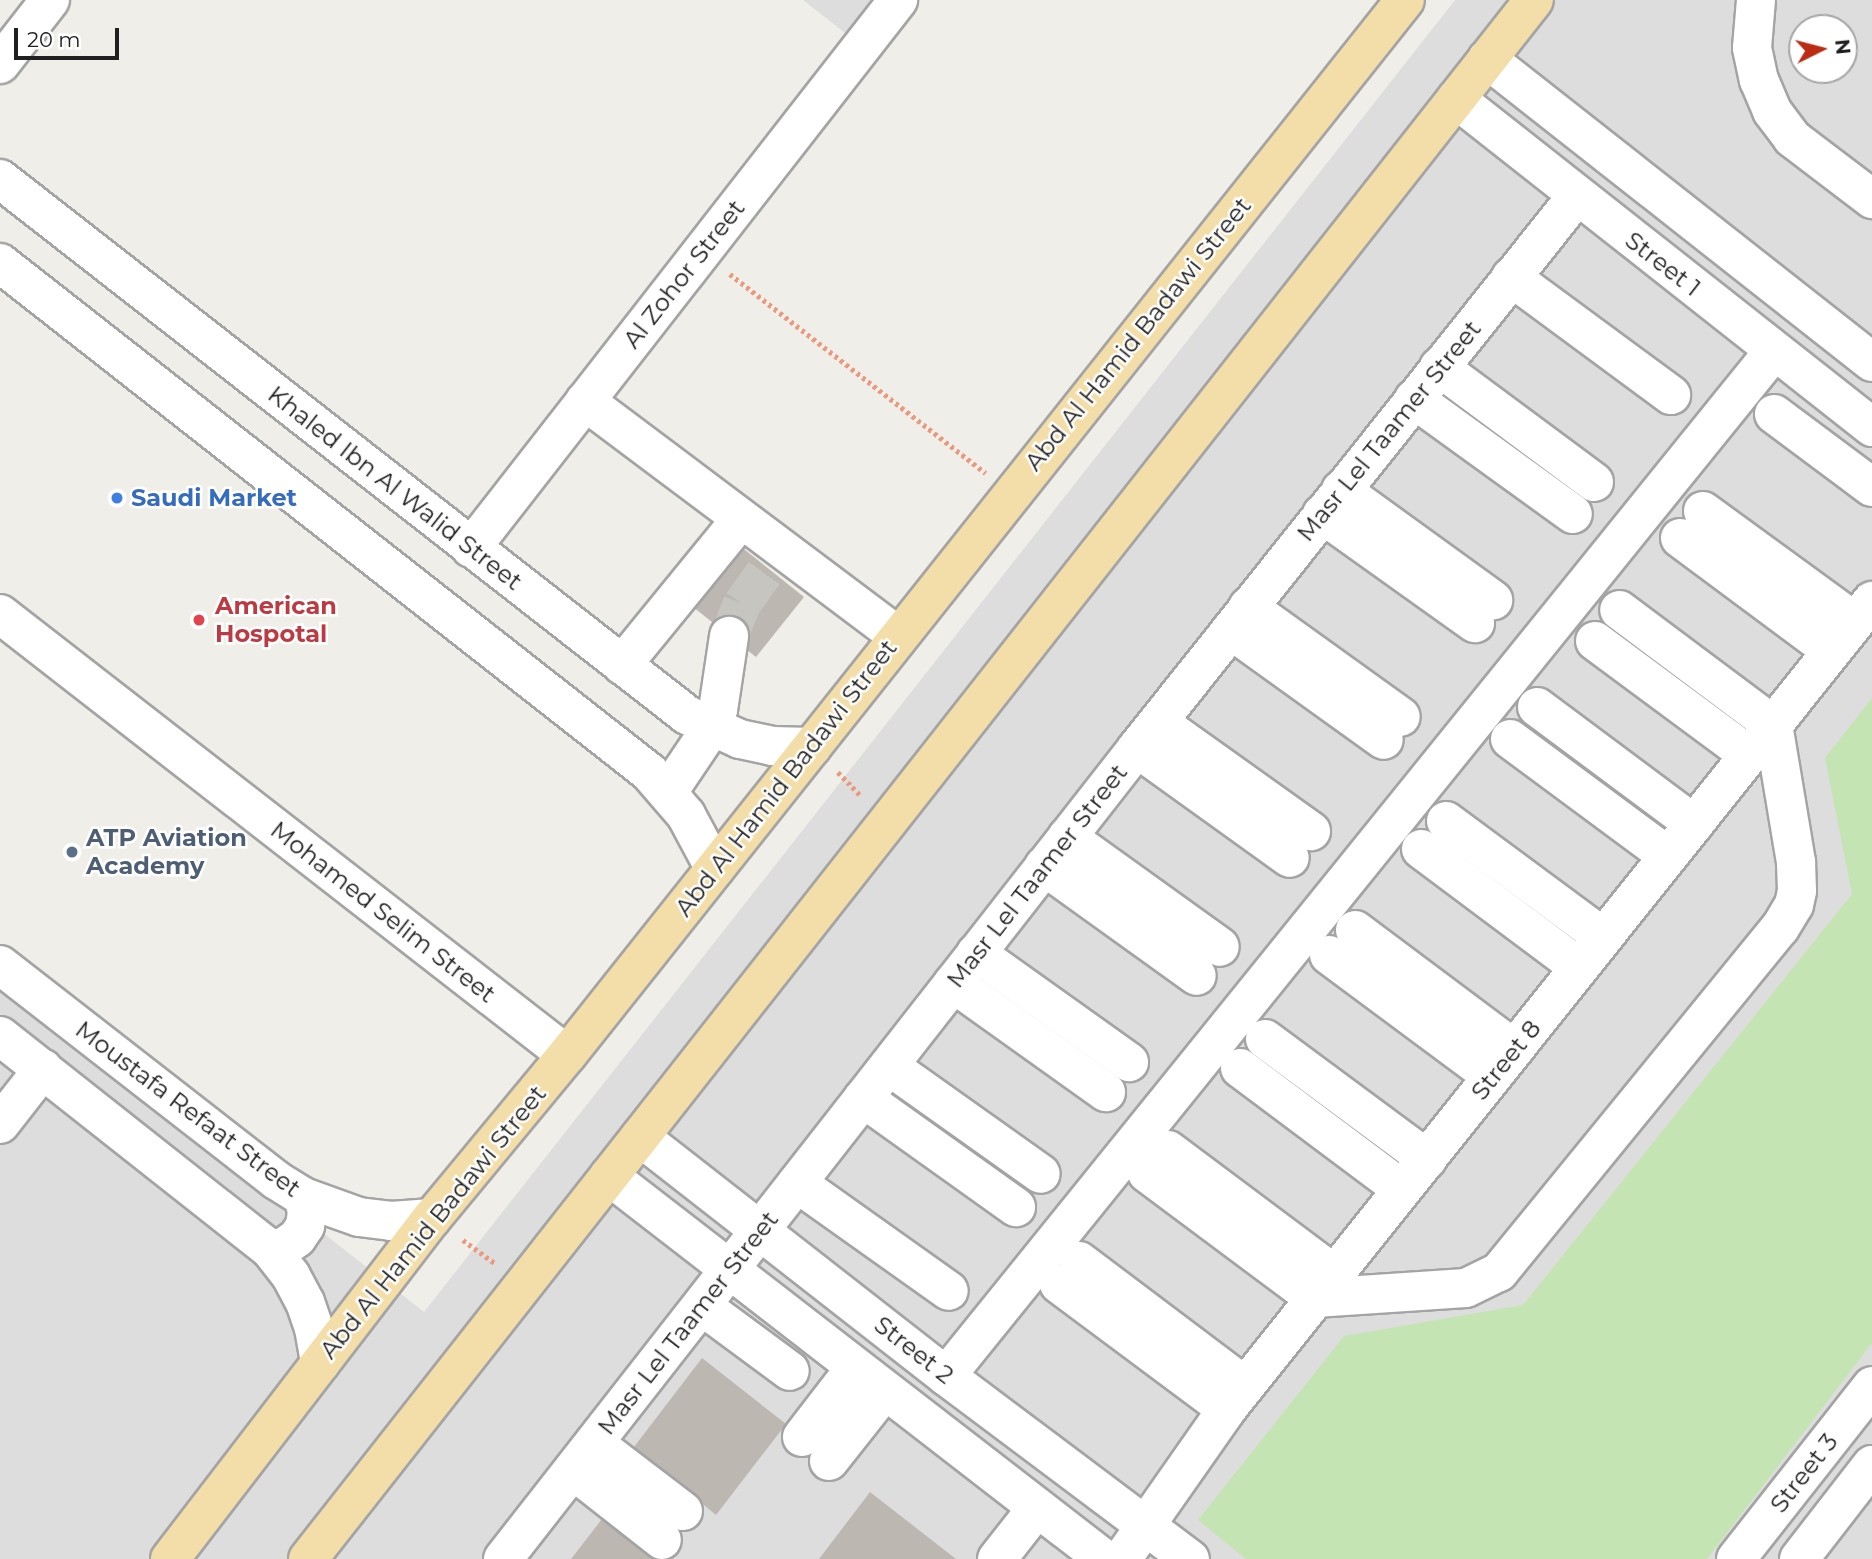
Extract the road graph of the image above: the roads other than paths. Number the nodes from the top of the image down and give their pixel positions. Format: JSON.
{"nodes":[{"id":1,"x":50,"y":0,"type":"edge"},
{"id":2,"x":1405,"y":0,"type":"edge"},
{"id":3,"x":1534,"y":0,"type":"edge"},
{"id":4,"x":1756,"y":0,"type":"edge"},
{"id":5,"x":881,"y":6,"type":"edge"},
{"id":6,"x":1487,"y":59,"type":"junction"},
{"id":7,"x":0,"y":64,"type":"edge"},
{"id":8,"x":1456,"y":99,"type":"junction"},
{"id":9,"x":0,"y":179,"type":"edge"},
{"id":10,"x":1576,"y":197,"type":"junction"},
{"id":11,"x":1872,"y":199,"type":"edge"},
{"id":12,"x":0,"y":262,"type":"edge"},
{"id":13,"x":1511,"y":277,"type":"junction"},
{"id":14,"x":1774,"y":351,"type":"junction"},
{"id":15,"x":1872,"y":362,"type":"edge"},
{"id":16,"x":1439,"y":367,"type":"junction"},
{"id":17,"x":1671,"y":395,"type":"dead end"},
{"id":18,"x":1414,"y":399,"type":"junction"},
{"id":19,"x":584,"y":401,"type":"junction"},
{"id":20,"x":1774,"y":414,"type":"dead end"},
{"id":21,"x":1872,"y":427,"type":"edge"},
{"id":22,"x":1594,"y":482,"type":"dead end"},
{"id":23,"x":1872,"y":487,"type":"edge"},
{"id":24,"x":1331,"y":502,"type":"junction"},
{"id":25,"x":1573,"y":514,"type":"dead end"},
{"id":26,"x":741,"y":519,"type":"junction"},
{"id":27,"x":1692,"y":524,"type":"dead end"},
{"id":28,"x":471,"y":548,"type":"junction"},
{"id":29,"x":1619,"y":610,"type":"dead end"},
{"id":30,"x":1484,"y":611,"type":"dead end"},
{"id":31,"x":0,"y":614,"type":"edge"},
{"id":32,"x":1239,"y":618,"type":"junction"},
{"id":33,"x":1853,"y":625,"type":"edge"},
{"id":34,"x":897,"y":635,"type":"junction"},
{"id":35,"x":729,"y":636,"type":"tunnel mouth"},
{"id":36,"x":1595,"y":641,"type":"dead end"},
{"id":37,"x":622,"y":665,"type":"junction"},
{"id":38,"x":1537,"y":707,"type":"dead end"},
{"id":39,"x":1773,"y":725,"type":"junction"},
{"id":40,"x":711,"y":728,"type":"junction"},
{"id":41,"x":1392,"y":728,"type":"dead end"},
{"id":42,"x":1148,"y":735,"type":"junction"},
{"id":43,"x":1510,"y":739,"type":"dead end"},
{"id":44,"x":812,"y":747,"type":"junction"},
{"id":45,"x":1749,"y":755,"type":"junction"},
{"id":46,"x":667,"y":792,"type":"junction"},
{"id":47,"x":1446,"y":821,"type":"dead end"},
{"id":48,"x":1693,"y":824,"type":"junction"},
{"id":49,"x":1301,"y":845,"type":"dead end"},
{"id":50,"x":1421,"y":849,"type":"dead end"},
{"id":51,"x":1055,"y":852,"type":"junction"},
{"id":52,"x":1668,"y":856,"type":"junction"},
{"id":53,"x":715,"y":869,"type":"junction"},
{"id":54,"x":1603,"y":937,"type":"junction"},
{"id":55,"x":1342,"y":942,"type":"dead end"},
{"id":56,"x":976,"y":953,"type":"junction"},
{"id":57,"x":1208,"y":961,"type":"dead end"},
{"id":58,"x":0,"y":965,"type":"edge"},
{"id":59,"x":1579,"y":967,"type":"junction"},
{"id":60,"x":953,"y":983,"type":"junction"},
{"id":61,"x":0,"y":1036,"type":"edge"},
{"id":62,"x":1265,"y":1039,"type":"dead end"},
{"id":63,"x":567,"y":1055,"type":"junction"},
{"id":64,"x":1129,"y":1062,"type":"dead end"},
{"id":65,"x":1503,"y":1062,"type":"junction"},
{"id":66,"x":888,"y":1066,"type":"junction"},
{"id":67,"x":1240,"y":1068,"type":"dead end"},
{"id":68,"x":43,"y":1069,"type":"junction"},
{"id":69,"x":1105,"y":1092,"type":"dead end"},
{"id":70,"x":863,"y":1098,"type":"junction"},
{"id":71,"x":0,"y":1124,"type":"edge"},
{"id":72,"x":640,"y":1137,"type":"junction"},
{"id":73,"x":1426,"y":1159,"type":"junction"},
{"id":74,"x":1157,"y":1161,"type":"dead end"},
{"id":75,"x":1041,"y":1174,"type":"dead end"},
{"id":76,"x":609,"y":1176,"type":"junction"},
{"id":77,"x":797,"y":1183,"type":"junction"},
{"id":78,"x":1402,"y":1189,"type":"junction"},
{"id":79,"x":303,"y":1197,"type":"junction"},
{"id":80,"x":1016,"y":1207,"type":"dead end"},
{"id":81,"x":432,"y":1218,"type":"junction"},
{"id":82,"x":760,"y":1230,"type":"junction"},
{"id":83,"x":270,"y":1249,"type":"junction"},
{"id":84,"x":730,"y":1270,"type":"junction"},
{"id":85,"x":1069,"y":1273,"type":"dead end"},
{"id":86,"x":1325,"y":1286,"type":"junction"},
{"id":87,"x":949,"y":1291,"type":"dead end"},
{"id":88,"x":702,"y":1306,"type":"junction"},
{"id":89,"x":320,"y":1363,"type":"junction"},
{"id":90,"x":790,"y":1371,"type":"dead end"},
{"id":91,"x":946,"y":1376,"type":"junction"},
{"id":92,"x":871,"y":1379,"type":"junction"},
{"id":93,"x":1872,"y":1386,"type":"edge"},
{"id":94,"x":1236,"y":1397,"type":"junction"},
{"id":95,"x":815,"y":1449,"type":"dead end"},
{"id":96,"x":584,"y":1456,"type":"junction"},
{"id":97,"x":1872,"y":1465,"type":"edge"},
{"id":98,"x":1037,"y":1508,"type":"junction"},
{"id":99,"x":672,"y":1525,"type":"dead end"},
{"id":100,"x":1148,"y":1525,"type":"junction"},
{"id":101,"x":1008,"y":1555,"type":"edge"},
{"id":102,"x":170,"y":1559,"type":"edge"},
{"id":103,"x":308,"y":1559,"type":"edge"},
{"id":104,"x":503,"y":1559,"type":"edge"},
{"id":105,"x":1104,"y":1559,"type":"edge"},
{"id":106,"x":1122,"y":1559,"type":"edge"},
{"id":107,"x":1190,"y":1559,"type":"edge"},
{"id":108,"x":1736,"y":1559,"type":"edge"},
{"id":109,"x":1799,"y":1559,"type":"edge"}],
"edges":[{"from":1,"to":7,"type":"street"},
{"from":2,"to":34,"type":"main road","name":"Abd Al Hamid Badawi Street"},
{"from":3,"to":6,"type":"main road"},
{"from":4,"to":11,"type":"street"},
{"from":5,"to":19,"type":"street","name":"Al Zohor Street"},
{"from":6,"to":8,"type":"main road"},
{"from":6,"to":15,"type":"street"},
{"from":8,"to":10,"type":"street","name":"Street 1"},
{"from":8,"to":72,"type":"main road"},
{"from":9,"to":28,"type":"street","name":"Khaled Ibn Al Walid Street"},
{"from":10,"to":13,"type":"street","name":"Masr Lel Taamer Street"},
{"from":10,"to":14,"type":"street","name":"Street 1"},
{"from":12,"to":46,"type":"street"},
{"from":13,"to":16,"type":"street","name":"Masr Lel Taamer Street"},
{"from":13,"to":17,"type":"street"},
{"from":14,"to":21,"type":"street","name":"Street 1"},
{"from":14,"to":91,"type":"street"},
{"from":16,"to":18,"type":"street","name":"Masr Lel Taamer Street"},
{"from":16,"to":22,"type":"street"},
{"from":18,"to":24,"type":"street","name":"Masr Lel Taamer Street"},
{"from":18,"to":25,"type":"street"},
{"from":19,"to":26,"type":"street"},
{"from":19,"to":28,"type":"street","name":"Al Zohor Street"},
{"from":20,"to":23,"type":"street"},
{"from":24,"to":30,"type":"street"},
{"from":24,"to":32,"type":"street","name":"Masr Lel Taamer Street"},
{"from":26,"to":34,"type":"street"},
{"from":26,"to":37,"type":"street"},
{"from":27,"to":33,"type":"street"},
{"from":28,"to":37,"type":"street","name":"Khaled Ibn Al Walid Street"},
{"from":29,"to":39,"type":"street"},
{"from":31,"to":63,"type":"street","name":"Mohamed Selim Street"},
{"from":32,"to":41,"type":"street"},
{"from":32,"to":42,"type":"street","name":"Masr Lel Taamer Street"},
{"from":33,"to":39,"type":"street","name":"Street 8"},
{"from":34,"to":44,"type":"main road","name":"Abd Al Hamid Badawi Street"},
{"from":35,"to":40,"type":"street"},
{"from":36,"to":45,"type":"street"},
{"from":37,"to":40,"type":"street","name":"Khaled Ibn Al Walid Street"},
{"from":38,"to":48,"type":"street"},
{"from":39,"to":45,"type":"street","name":"Street 8"},
{"from":39,"to":86,"type":"street"},
{"from":40,"to":44,"type":"street","name":"Khaled Ibn Al Walid Street"},
{"from":40,"to":46,"type":"street"},
{"from":42,"to":49,"type":"street"},
{"from":42,"to":51,"type":"street","name":"Masr Lel Taamer Street"},
{"from":43,"to":52,"type":"street"},
{"from":44,"to":53,"type":"main road","name":"Abd Al Hamid Badawi Street"},
{"from":45,"to":48,"type":"street","name":"Street 8"},
{"from":46,"to":53,"type":"street"},
{"from":47,"to":54,"type":"street"},
{"from":48,"to":52,"type":"street","name":"Street 8"},
{"from":50,"to":59,"type":"street"},
{"from":51,"to":56,"type":"street","name":"Masr Lel Taamer Street"},
{"from":51,"to":57,"type":"street"},
{"from":52,"to":54,"type":"street","name":"Street 8"},
{"from":53,"to":63,"type":"main road","name":"Abd Al Hamid Badawi Street"},
{"from":54,"to":59,"type":"street","name":"Street 8"},
{"from":55,"to":65,"type":"street"},
{"from":56,"to":60,"type":"street","name":"Masr Lel Taamer Street"},
{"from":56,"to":64,"type":"street"},
{"from":58,"to":79,"type":"street","name":"Moustafa Refaat Street"},
{"from":59,"to":65,"type":"street","name":"Street 8"},
{"from":60,"to":66,"type":"street","name":"Masr Lel Taamer Street"},
{"from":60,"to":69,"type":"street"},
{"from":61,"to":68,"type":"street"},
{"from":62,"to":73,"type":"street"},
{"from":63,"to":81,"type":"main road","name":"Abd Al Hamid Badawi Street"},
{"from":65,"to":73,"type":"street","name":"Street 8"},
{"from":66,"to":70,"type":"street","name":"Masr Lel Taamer Street"},
{"from":66,"to":75,"type":"street"},
{"from":67,"to":78,"type":"street"},
{"from":68,"to":71,"type":"street"},
{"from":68,"to":83,"type":"street"},
{"from":70,"to":77,"type":"street","name":"Masr Lel Taamer Street"},
{"from":70,"to":80,"type":"street"},
{"from":72,"to":76,"type":"main road"},
{"from":72,"to":82,"type":"street","name":"Street 2"},
{"from":73,"to":78,"type":"street","name":"Street 8"},
{"from":74,"to":86,"type":"street"},
{"from":76,"to":84,"type":"street","name":"Street 2"},
{"from":76,"to":103,"type":"main road"},
{"from":77,"to":82,"type":"street","name":"Masr Lel Taamer Street"},
{"from":77,"to":87,"type":"street"},
{"from":78,"to":86,"type":"street","name":"Street 8"},
{"from":79,"to":81,"type":"street","name":"Moustafa Refaat Street"},
{"from":79,"to":83,"type":"street"},
{"from":81,"to":89,"type":"main road","name":"Abd Al Hamid Badawi Street"},
{"from":82,"to":84,"type":"street","name":"Masr Lel Taamer Street"},
{"from":82,"to":91,"type":"street","name":"Street 2"},
{"from":83,"to":89,"type":"street"},
{"from":84,"to":88,"type":"street","name":"Masr Lel Taamer Street"},
{"from":84,"to":92,"type":"street","name":"Street 2"},
{"from":85,"to":94,"type":"street"},
{"from":86,"to":94,"type":"street","name":"Street 8"},
{"from":88,"to":90,"type":"street"},
{"from":88,"to":96,"type":"street","name":"Masr Lel Taamer Street"},
{"from":89,"to":102,"type":"main road","name":"Abd Al Hamid Badawi Street"},
{"from":91,"to":100,"type":"street","name":"Street 2"},
{"from":92,"to":95,"type":"street"},
{"from":92,"to":98,"type":"street","name":"Street 2"},
{"from":93,"to":108,"type":"street","name":"Street 3"},
{"from":94,"to":100,"type":"street","name":"Street 8"},
{"from":96,"to":99,"type":"street"},
{"from":96,"to":104,"type":"street","name":"Masr Lel Taamer Street"},
{"from":97,"to":109,"type":"street","name":"Street 3"},
{"from":98,"to":101,"type":"street"},
{"from":98,"to":105,"type":"street","name":"Street 2"},
{"from":100,"to":106,"type":"street","name":"Street 8"},
{"from":100,"to":107,"type":"street","name":"Street 2"}]}
